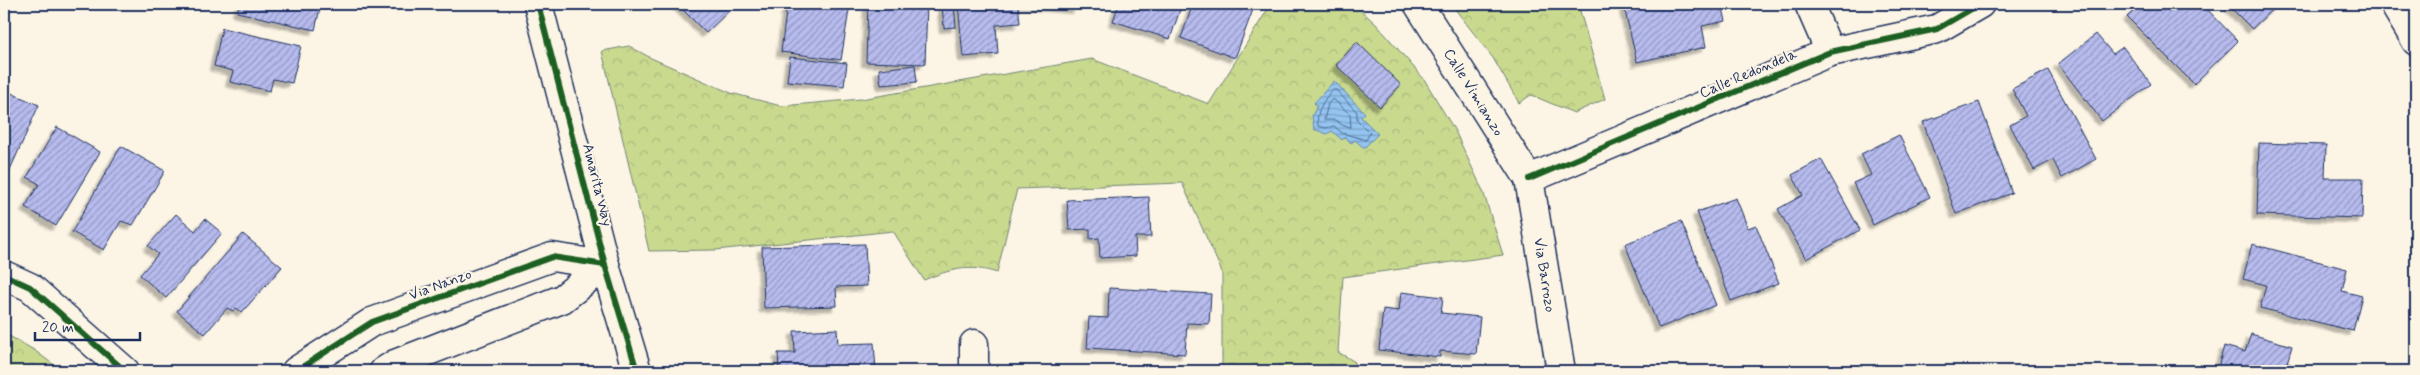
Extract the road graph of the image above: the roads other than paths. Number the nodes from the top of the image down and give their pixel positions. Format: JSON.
{"nodes":[{"id":1,"x":538,"y":4,"type":"edge"},
{"id":2,"x":1418,"y":4,"type":"edge"},
{"id":3,"x":1809,"y":4,"type":"edge"},
{"id":4,"x":1980,"y":4,"type":"edge"},
{"id":5,"x":2394,"y":4,"type":"edge"},
{"id":6,"x":2416,"y":41,"type":"edge"},
{"id":7,"x":1830,"y":52,"type":"junction"},
{"id":8,"x":1529,"y":180,"type":"junction"},
{"id":9,"x":605,"y":265,"type":"junction"},
{"id":10,"x":4,"y":276,"type":"edge"},
{"id":11,"x":974,"y":344,"type":"dead end"},
{"id":12,"x":126,"y":371,"type":"edge"},
{"id":13,"x":296,"y":371,"type":"edge"},
{"id":14,"x":384,"y":371,"type":"edge"},
{"id":15,"x":637,"y":371,"type":"edge"},
{"id":16,"x":974,"y":371,"type":"edge"},
{"id":17,"x":1561,"y":371,"type":"edge"}],
"edges":[{"from":1,"to":9,"type":"street","name":"Amarita Way"},
{"from":2,"to":8,"type":"street","name":"Calle Vimianzo"},
{"from":3,"to":7,"type":"street"},
{"from":4,"to":7,"type":"street","name":"Calle Redondela"},
{"from":5,"to":6,"type":"street"},
{"from":7,"to":8,"type":"street","name":"Calle Redondela"},
{"from":8,"to":17,"type":"street","name":"Via Barrozo"},
{"from":9,"to":13,"type":"street","name":"Via Nanzo"},
{"from":9,"to":14,"type":"street"},
{"from":9,"to":15,"type":"street","name":"Amarita Way"},
{"from":10,"to":12,"type":"street"},
{"from":11,"to":16,"type":"street"}]}
